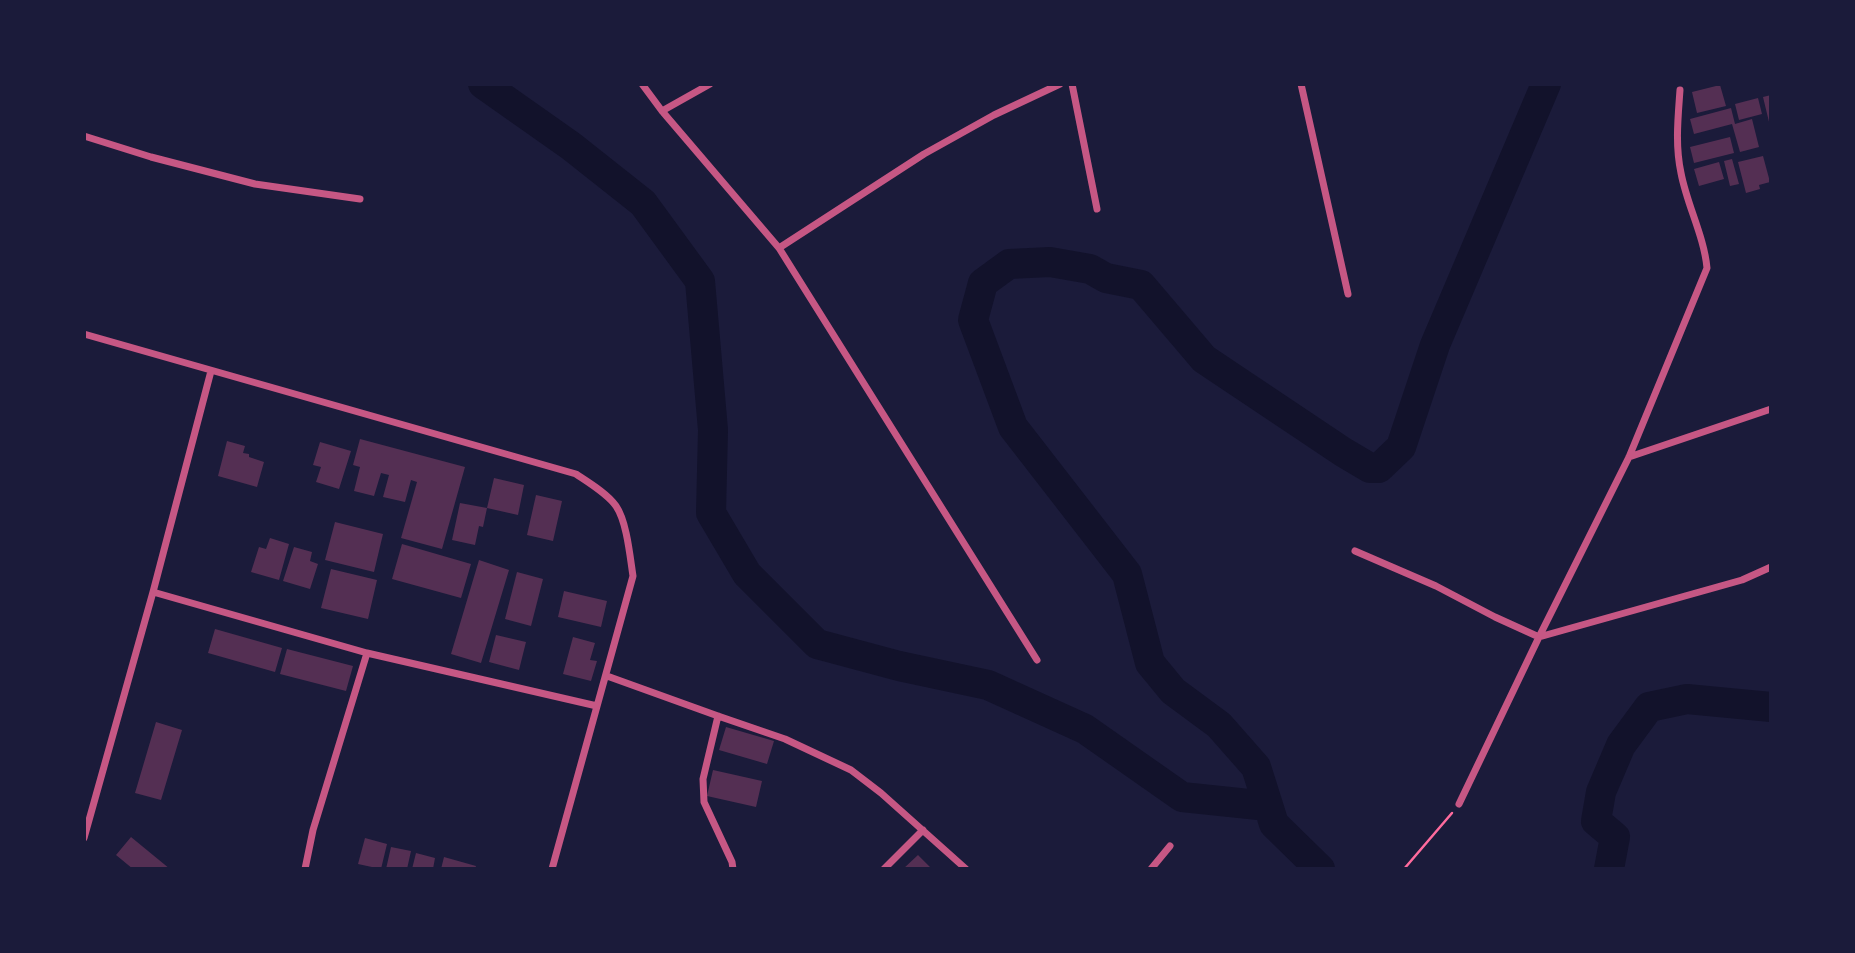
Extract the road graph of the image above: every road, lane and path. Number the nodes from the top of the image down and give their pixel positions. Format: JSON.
{"nodes":[{"id":1,"x":642,"y":84,"type":"edge"},
{"id":2,"x":710,"y":84,"type":"edge"},
{"id":3,"x":1060,"y":84,"type":"edge"},
{"id":4,"x":1073,"y":84,"type":"edge"},
{"id":5,"x":1301,"y":84,"type":"edge"},
{"id":6,"x":1680,"y":90,"type":"dead end"},
{"id":7,"x":662,"y":111,"type":"junction"},
{"id":8,"x":84,"y":135,"type":"edge"},
{"id":9,"x":360,"y":199,"type":"dead end"},
{"id":10,"x":1097,"y":209,"type":"dead end"},
{"id":11,"x":779,"y":248,"type":"junction"},
{"id":12,"x":1348,"y":294,"type":"dead end"},
{"id":13,"x":84,"y":334,"type":"edge"},
{"id":14,"x":211,"y":371,"type":"junction"},
{"id":15,"x":1771,"y":409,"type":"edge"},
{"id":16,"x":1629,"y":457,"type":"junction"},
{"id":17,"x":1355,"y":551,"type":"dead end"},
{"id":18,"x":1771,"y":566,"type":"edge"},
{"id":19,"x":153,"y":592,"type":"junction"},
{"id":20,"x":1539,"y":637,"type":"junction"},
{"id":21,"x":367,"y":653,"type":"junction"},
{"id":22,"x":1037,"y":660,"type":"dead end"},
{"id":23,"x":607,"y":676,"type":"junction"},
{"id":24,"x":597,"y":706,"type":"junction"},
{"id":25,"x":718,"y":716,"type":"junction"},
{"id":26,"x":1460,"y":804,"type":"joint"},
{"id":27,"x":923,"y":830,"type":"junction"},
{"id":28,"x":84,"y":838,"type":"edge"},
{"id":29,"x":1170,"y":846,"type":"dead end"},
{"id":30,"x":305,"y":869,"type":"edge"},
{"id":31,"x":552,"y":869,"type":"edge"},
{"id":32,"x":733,"y":869,"type":"edge"},
{"id":33,"x":884,"y":869,"type":"edge"},
{"id":34,"x":966,"y":869,"type":"edge"},
{"id":35,"x":1151,"y":869,"type":"edge"},
{"id":36,"x":1404,"y":869,"type":"edge"}],
"edges":[{"from":1,"to":7,"type":"street"},
{"from":2,"to":7,"type":"street"},
{"from":3,"to":11,"type":"street"},
{"from":4,"to":10,"type":"street"},
{"from":5,"to":12,"type":"street"},
{"from":6,"to":16,"type":"street"},
{"from":7,"to":11,"type":"street"},
{"from":8,"to":9,"type":"street"},
{"from":11,"to":22,"type":"street"},
{"from":13,"to":14,"type":"street"},
{"from":14,"to":19,"type":"street"},
{"from":14,"to":23,"type":"street"},
{"from":15,"to":16,"type":"street"},
{"from":16,"to":20,"type":"street"},
{"from":17,"to":20,"type":"street"},
{"from":18,"to":20,"type":"street"},
{"from":19,"to":21,"type":"street"},
{"from":19,"to":28,"type":"street"},
{"from":20,"to":26,"type":"street"},
{"from":21,"to":24,"type":"street"},
{"from":21,"to":30,"type":"street"},
{"from":23,"to":24,"type":"street"},
{"from":23,"to":25,"type":"street"},
{"from":24,"to":31,"type":"street"},
{"from":25,"to":27,"type":"street"},
{"from":25,"to":32,"type":"street"},
{"from":26,"to":36,"type":"path"},
{"from":27,"to":33,"type":"street"},
{"from":27,"to":34,"type":"street"},
{"from":29,"to":35,"type":"street"}]}
